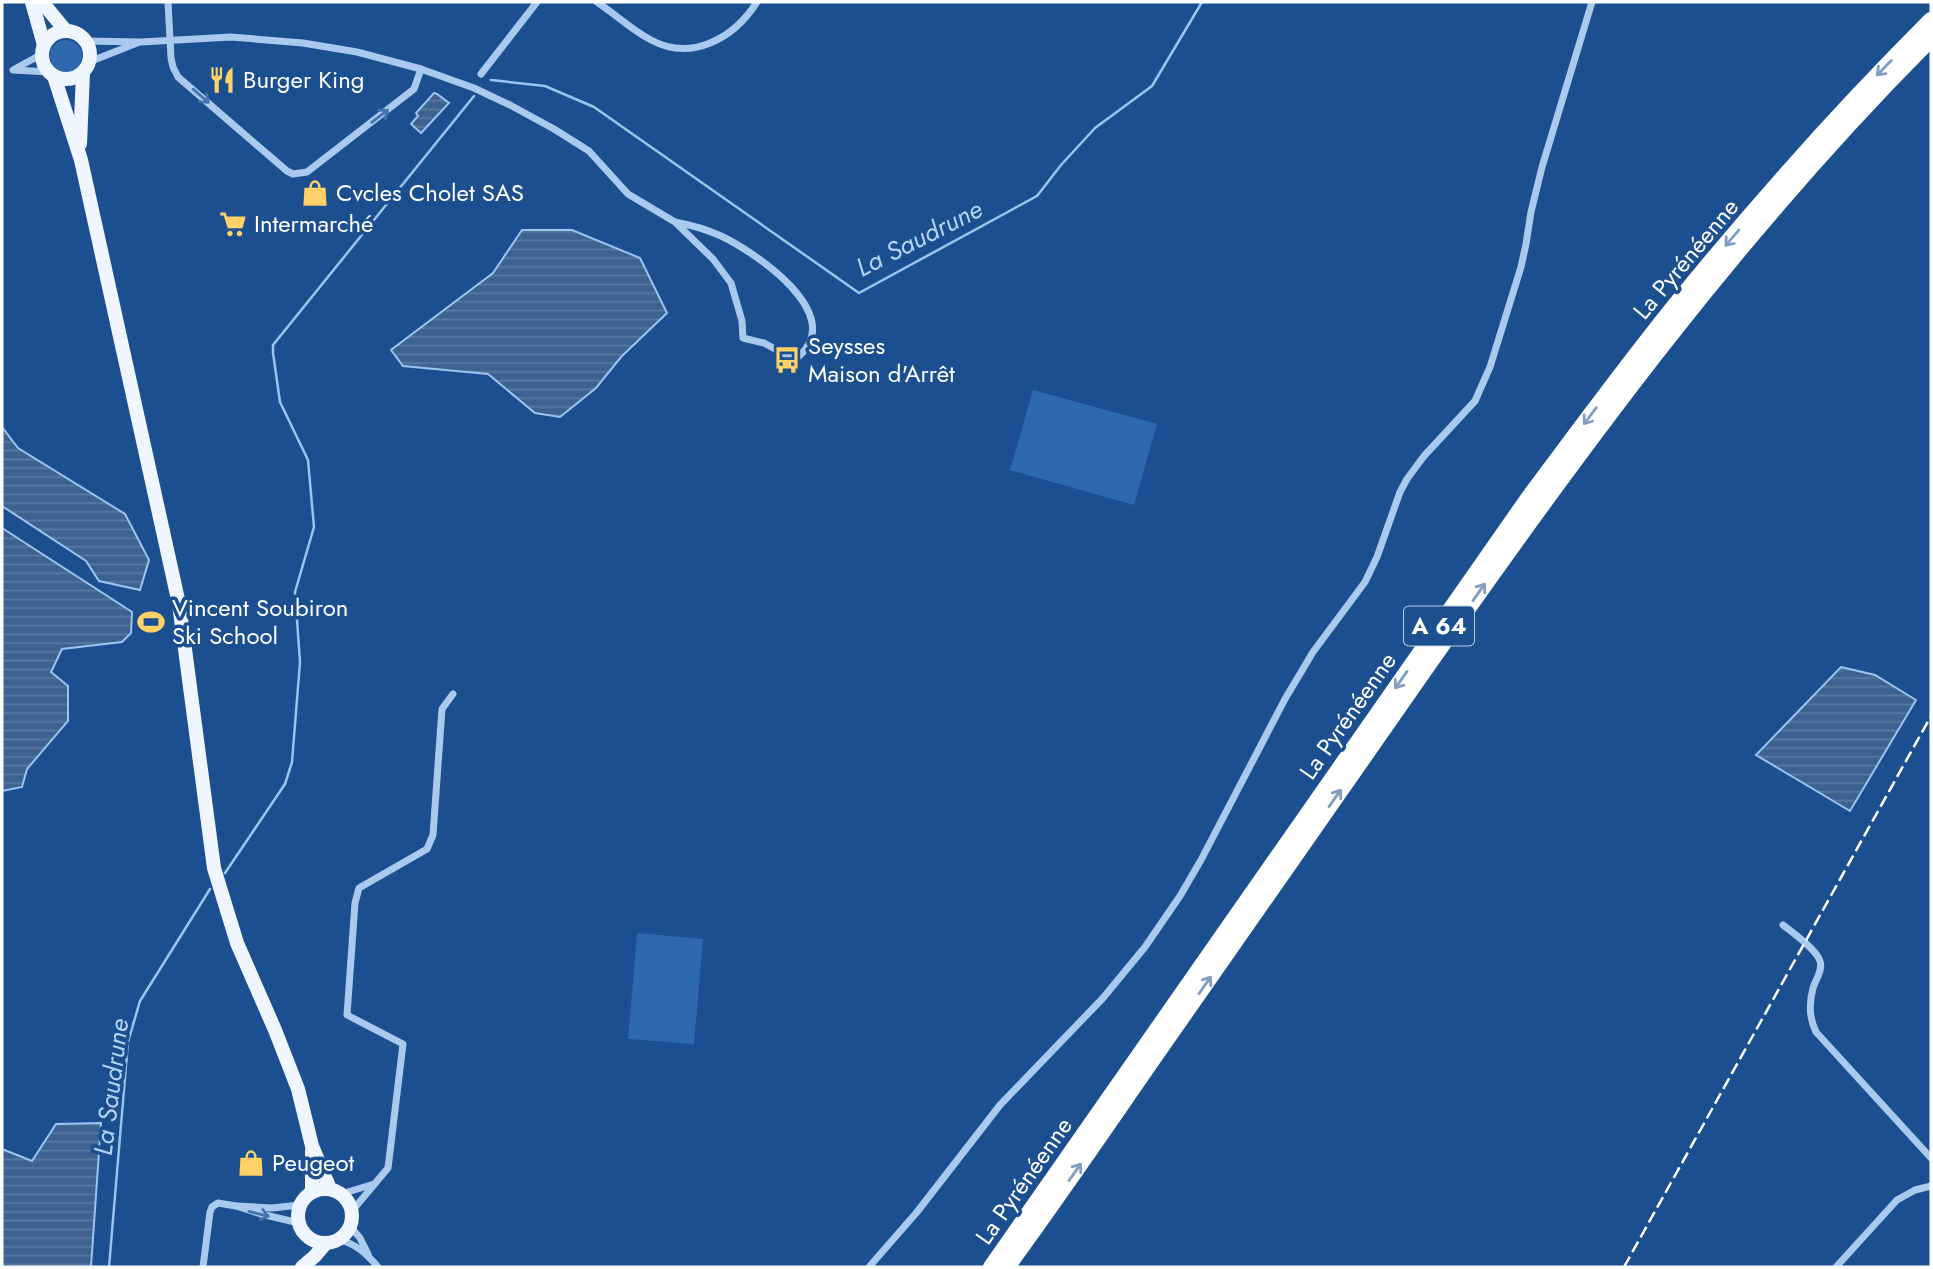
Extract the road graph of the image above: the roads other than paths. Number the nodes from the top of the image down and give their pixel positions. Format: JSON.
{"nodes":[{"id":1,"x":32,"y":2,"type":"edge"},
{"id":2,"x":42,"y":2,"type":"edge"},
{"id":3,"x":168,"y":2,"type":"edge"},
{"id":4,"x":537,"y":2,"type":"edge"},
{"id":5,"x":597,"y":2,"type":"edge"},
{"id":6,"x":758,"y":2,"type":"edge"},
{"id":7,"x":1592,"y":2,"type":"edge"},
{"id":8,"x":1931,"y":20,"type":"edge"},
{"id":9,"x":66,"y":32,"type":"junction"},
{"id":10,"x":1931,"y":39,"type":"edge"},
{"id":11,"x":170,"y":40,"type":"junction"},
{"id":12,"x":86,"y":41,"type":"junction"},
{"id":13,"x":141,"y":42,"type":"junction"},
{"id":14,"x":43,"y":50,"type":"junction"},
{"id":15,"x":86,"y":67,"type":"junction"},
{"id":16,"x":421,"y":69,"type":"junction"},
{"id":17,"x":13,"y":70,"type":"junction"},
{"id":18,"x":2,"y":74,"type":"edge"},
{"id":19,"x":52,"y":74,"type":"junction"},
{"id":20,"x":481,"y":74,"type":"dead end"},
{"id":21,"x":81,"y":160,"type":"junction"},
{"id":22,"x":674,"y":222,"type":"junction"},
{"id":23,"x":453,"y":694,"type":"dead end"},
{"id":24,"x":1783,"y":926,"type":"dead end"},
{"id":25,"x":312,"y":1146,"type":"junction"},
{"id":26,"x":1931,"y":1158,"type":"edge"},
{"id":27,"x":374,"y":1184,"type":"junction"},
{"id":28,"x":1931,"y":1186,"type":"edge"},
{"id":29,"x":335,"y":1191,"type":"junction"},
{"id":30,"x":312,"y":1192,"type":"junction"},
{"id":31,"x":300,"y":1205,"type":"junction"},
{"id":32,"x":236,"y":1206,"type":"junction"},
{"id":33,"x":352,"y":1211,"type":"junction"},
{"id":34,"x":350,"y":1226,"type":"junction"},
{"id":35,"x":302,"y":1228,"type":"junction"},
{"id":36,"x":332,"y":1241,"type":"junction"},
{"id":37,"x":370,"y":1258,"type":"junction"},
{"id":38,"x":302,"y":1266,"type":"edge"},
{"id":39,"x":203,"y":1267,"type":"edge"},
{"id":40,"x":378,"y":1267,"type":"edge"},
{"id":41,"x":869,"y":1267,"type":"edge"},
{"id":42,"x":991,"y":1267,"type":"edge"},
{"id":43,"x":1007,"y":1267,"type":"edge"},
{"id":44,"x":1836,"y":1267,"type":"edge"}],
"edges":[{"from":1,"to":14,"type":"main road"},
{"from":2,"to":9,"type":"main road"},
{"from":3,"to":11,"type":"street"},
{"from":4,"to":20,"type":"street"},
{"from":5,"to":6,"type":"street"},
{"from":7,"to":41,"type":"street"},
{"from":8,"to":42,"type":"highway","name":"La Pyrénéenne","number":"A 64","one_way":true},
{"from":9,"to":12,"type":"main road"},
{"from":9,"to":14,"type":"main road"},
{"from":43,"to":10,"type":"highway","name":"La Pyrénéenne","number":"A 64","one_way":true},
{"from":11,"to":13,"type":"street"},
{"from":11,"to":16,"type":"street"},
{"from":11,"to":16,"type":"street","one_way":true},
{"from":12,"to":13,"type":"street"},
{"from":12,"to":15,"type":"main road"},
{"from":13,"to":15,"type":"street"},
{"from":14,"to":17,"type":"street"},
{"from":14,"to":19,"type":"main road"},
{"from":15,"to":19,"type":"main road"},
{"from":15,"to":21,"type":"main road"},
{"from":16,"to":22,"type":"street"},
{"from":17,"to":18,"type":"street"},
{"from":17,"to":19,"type":"street"},
{"from":19,"to":21,"type":"main road"},
{"from":21,"to":25,"type":"main road"},
{"from":22,"to":22,"type":"street"},
{"from":23,"to":27,"type":"street"},
{"from":24,"to":26,"type":"street"},
{"from":25,"to":29,"type":"main road"},
{"from":25,"to":30,"type":"main road"},
{"from":27,"to":29,"type":"street"},
{"from":27,"to":33,"type":"street"},
{"from":28,"to":44,"type":"street"},
{"from":29,"to":30,"type":"main road"},
{"from":29,"to":33,"type":"main road"},
{"from":30,"to":31,"type":"main road"},
{"from":31,"to":32,"type":"street"},
{"from":31,"to":35,"type":"main road"},
{"from":32,"to":35,"type":"street","one_way":true},
{"from":32,"to":39,"type":"street"},
{"from":33,"to":34,"type":"main road"},
{"from":34,"to":36,"type":"main road"},
{"from":34,"to":37,"type":"street"},
{"from":35,"to":36,"type":"main road"},
{"from":35,"to":38,"type":"main road"},
{"from":36,"to":37,"type":"street"},
{"from":36,"to":38,"type":"main road"},
{"from":37,"to":40,"type":"street"}]}
